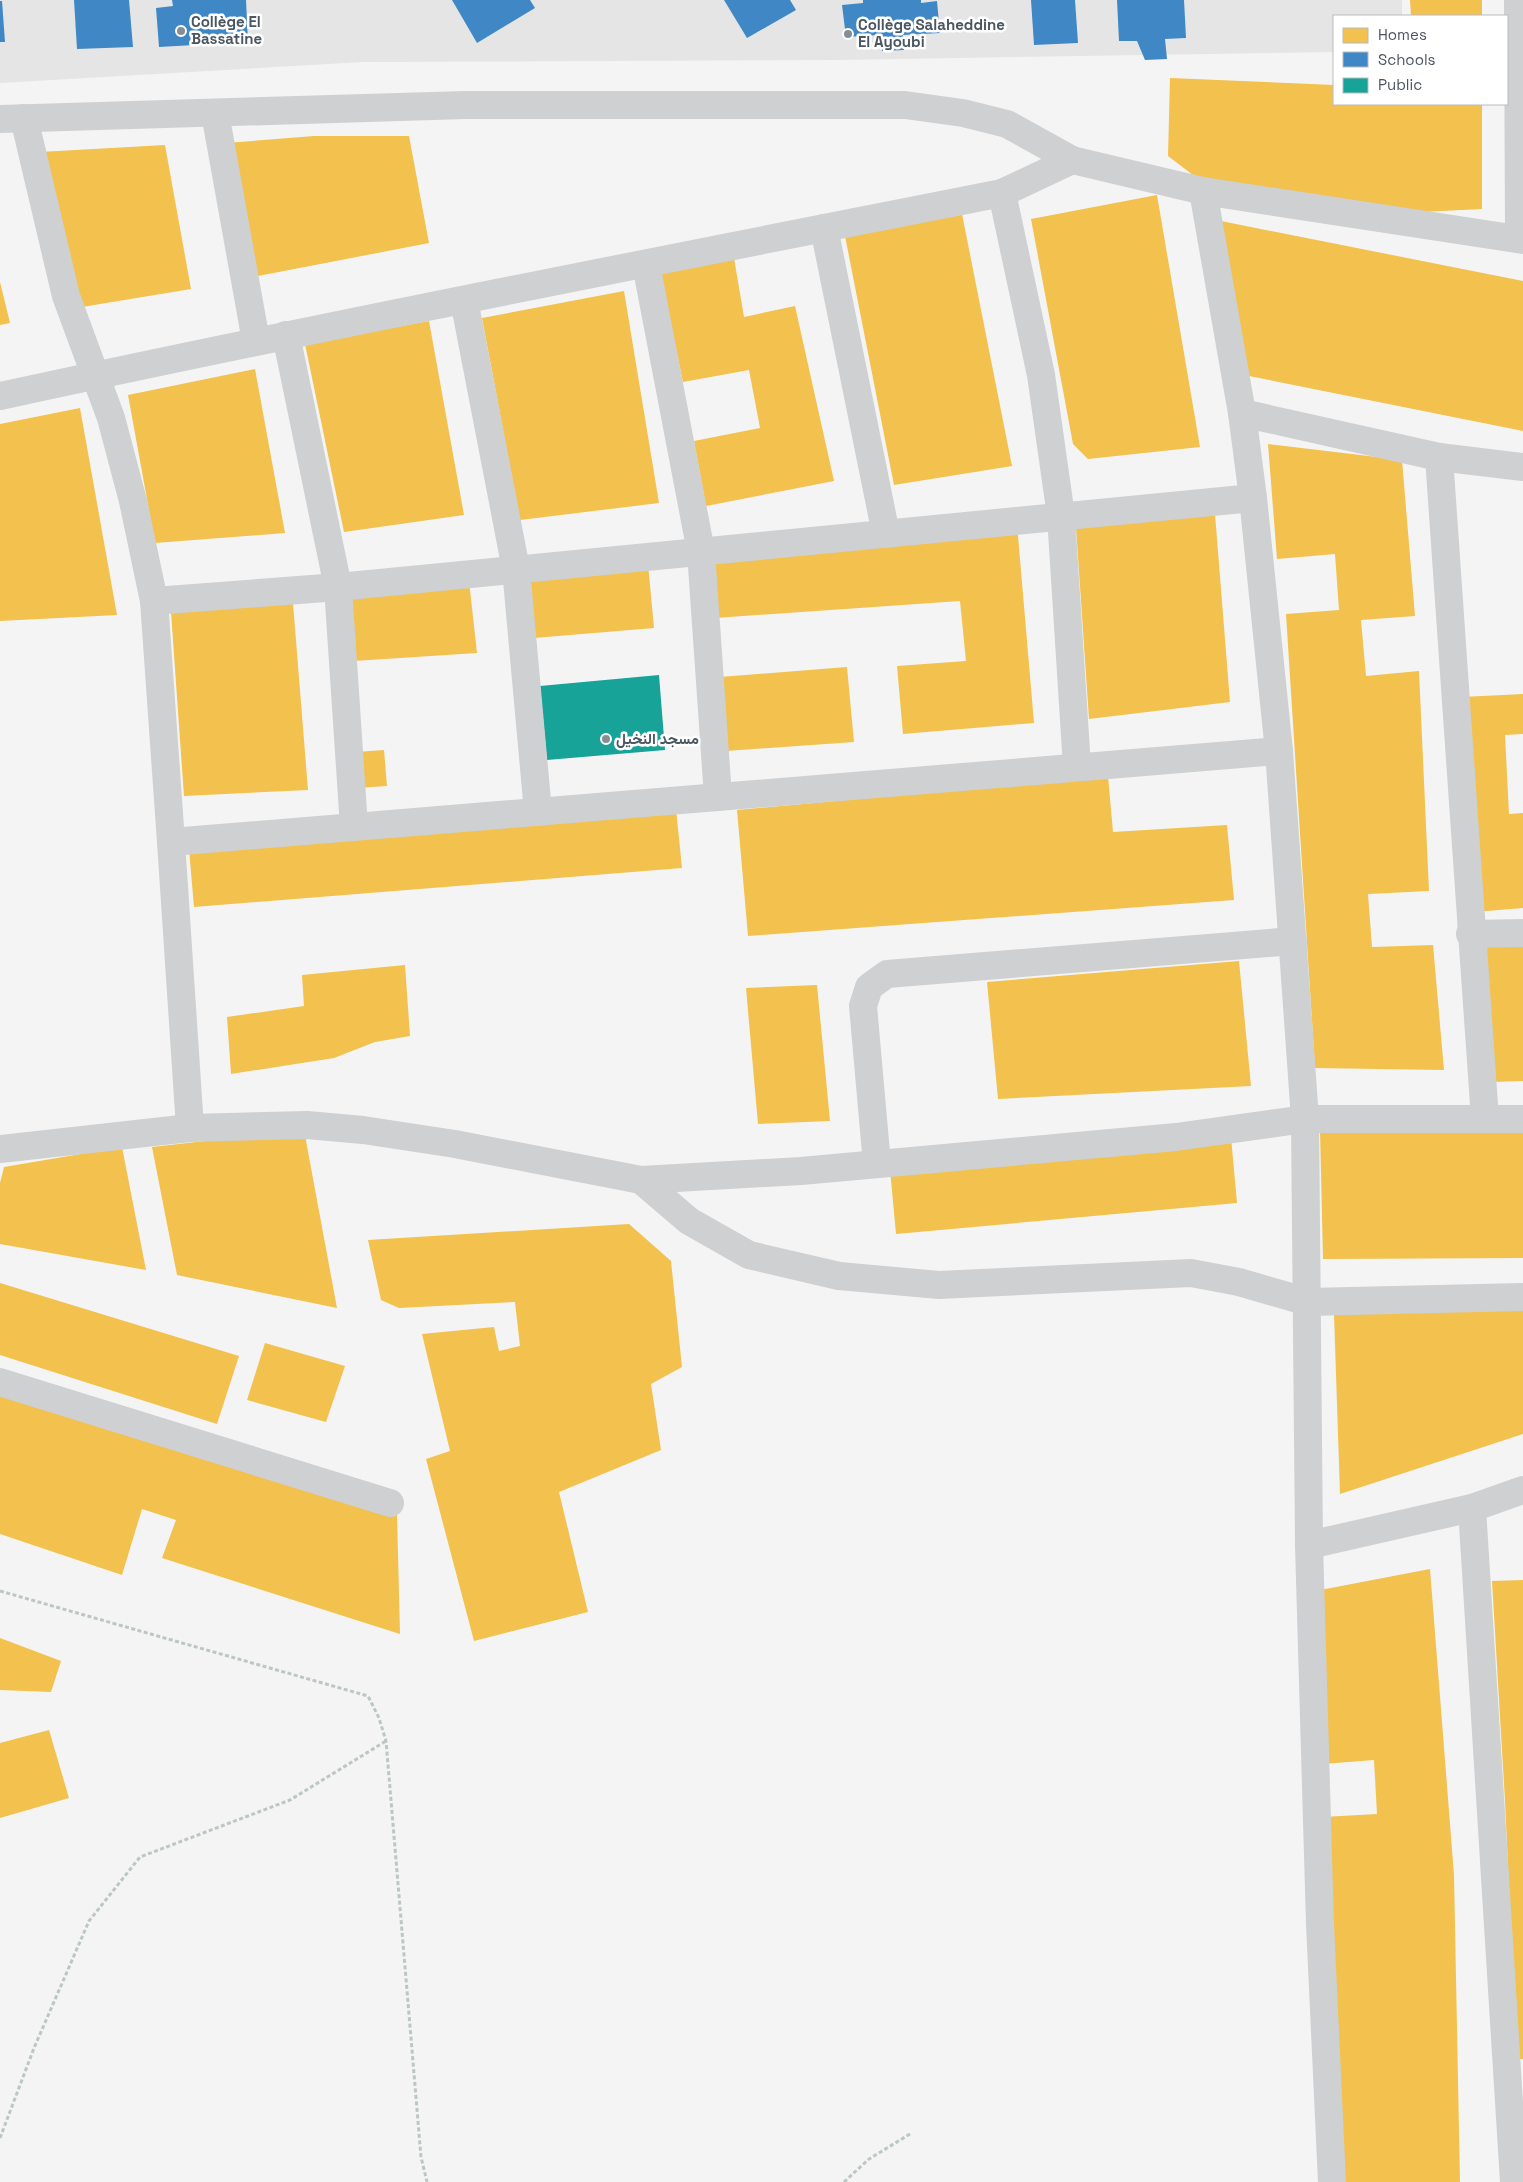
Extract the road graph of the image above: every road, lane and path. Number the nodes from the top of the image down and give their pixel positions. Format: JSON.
{"nodes":[{"id":1,"x":1518,"y":0,"type":"edge"},
{"id":2,"x":1521,"y":57,"type":"edge"},
{"id":3,"x":215,"y":112,"type":"junction"},
{"id":4,"x":12,"y":118,"type":"edge"},
{"id":5,"x":1072,"y":160,"type":"junction"},
{"id":6,"x":1203,"y":191,"type":"junction"},
{"id":7,"x":1002,"y":192,"type":"junction"},
{"id":8,"x":824,"y":228,"type":"junction"},
{"id":9,"x":1521,"y":239,"type":"edge"},
{"id":10,"x":646,"y":264,"type":"junction"},
{"id":11,"x":464,"y":300,"type":"junction"},
{"id":12,"x":286,"y":335,"type":"junction"},
{"id":13,"x":256,"y":341,"type":"junction"},
{"id":14,"x":95,"y":375,"type":"junction"},
{"id":15,"x":0,"y":396,"type":"edge"},
{"id":16,"x":1242,"y":412,"type":"junction"},
{"id":17,"x":1439,"y":457,"type":"junction"},
{"id":18,"x":1523,"y":466,"type":"edge"},
{"id":19,"x":1253,"y":498,"type":"junction"},
{"id":20,"x":1061,"y":516,"type":"junction"},
{"id":21,"x":886,"y":534,"type":"junction"},
{"id":22,"x":702,"y":552,"type":"junction"},
{"id":23,"x":516,"y":569,"type":"junction"},
{"id":24,"x":338,"y":587,"type":"junction"},
{"id":25,"x":154,"y":600,"type":"junction"},
{"id":26,"x":1279,"y":750,"type":"junction"},
{"id":27,"x":1077,"y":767,"type":"junction"},
{"id":28,"x":718,"y":797,"type":"junction"},
{"id":29,"x":538,"y":812,"type":"junction"},
{"id":30,"x":354,"y":827,"type":"junction"},
{"id":31,"x":170,"y":842,"type":"junction"},
{"id":32,"x":1523,"y":933,"type":"edge"},
{"id":33,"x":1470,"y":934,"type":"junction"},
{"id":34,"x":1292,"y":941,"type":"junction"},
{"id":35,"x":1305,"y":1119,"type":"junction"},
{"id":36,"x":1484,"y":1119,"type":"junction"},
{"id":37,"x":1523,"y":1119,"type":"edge"},
{"id":38,"x":190,"y":1128,"type":"junction"},
{"id":39,"x":0,"y":1149,"type":"edge"},
{"id":40,"x":877,"y":1164,"type":"junction"},
{"id":41,"x":641,"y":1180,"type":"junction"},
{"id":42,"x":1523,"y":1297,"type":"edge"},
{"id":43,"x":1308,"y":1302,"type":"junction"},
{"id":44,"x":0,"y":1382,"type":"edge"},
{"id":45,"x":1523,"y":1490,"type":"edge"},
{"id":46,"x":390,"y":1503,"type":"dead end"},
{"id":47,"x":1472,"y":1508,"type":"junction"},
{"id":48,"x":1309,"y":1544,"type":"junction"},
{"id":49,"x":0,"y":1592,"type":"edge"},
{"id":50,"x":386,"y":1741,"type":"junction"},
{"id":51,"x":1516,"y":2103,"type":"edge"},
{"id":52,"x":910,"y":2134,"type":"dead end"},
{"id":53,"x":0,"y":2138,"type":"edge"},
{"id":54,"x":427,"y":2182,"type":"edge"},
{"id":55,"x":844,"y":2182,"type":"edge"},
{"id":56,"x":1332,"y":2182,"type":"edge"},
{"id":57,"x":1514,"y":2182,"type":"edge"}],
"edges":[{"from":1,"to":2,"type":"street"},
{"from":2,"to":9,"type":"street"},
{"from":3,"to":4,"type":"street"},
{"from":3,"to":5,"type":"street"},
{"from":3,"to":13,"type":"street"},
{"from":4,"to":14,"type":"street"},
{"from":5,"to":6,"type":"street"},
{"from":5,"to":7,"type":"street"},
{"from":6,"to":9,"type":"street"},
{"from":6,"to":16,"type":"street"},
{"from":7,"to":8,"type":"street"},
{"from":7,"to":20,"type":"street"},
{"from":8,"to":10,"type":"street"},
{"from":8,"to":21,"type":"street"},
{"from":10,"to":11,"type":"street"},
{"from":10,"to":22,"type":"street"},
{"from":11,"to":12,"type":"street"},
{"from":11,"to":23,"type":"street"},
{"from":12,"to":13,"type":"street"},
{"from":12,"to":24,"type":"street"},
{"from":13,"to":14,"type":"street"},
{"from":14,"to":15,"type":"street"},
{"from":14,"to":25,"type":"street"},
{"from":16,"to":17,"type":"street"},
{"from":16,"to":19,"type":"street"},
{"from":17,"to":18,"type":"street"},
{"from":17,"to":33,"type":"street"},
{"from":19,"to":20,"type":"street"},
{"from":19,"to":26,"type":"street"},
{"from":20,"to":21,"type":"street"},
{"from":20,"to":27,"type":"street"},
{"from":21,"to":22,"type":"street"},
{"from":22,"to":23,"type":"street"},
{"from":22,"to":28,"type":"street"},
{"from":23,"to":24,"type":"street"},
{"from":23,"to":29,"type":"street"},
{"from":24,"to":25,"type":"street"},
{"from":24,"to":30,"type":"street"},
{"from":25,"to":31,"type":"street"},
{"from":26,"to":27,"type":"street"},
{"from":26,"to":34,"type":"street"},
{"from":27,"to":28,"type":"street"},
{"from":28,"to":29,"type":"street"},
{"from":29,"to":30,"type":"street"},
{"from":30,"to":31,"type":"street"},
{"from":31,"to":38,"type":"street"},
{"from":32,"to":33,"type":"street"},
{"from":33,"to":36,"type":"street"},
{"from":34,"to":35,"type":"street"},
{"from":34,"to":40,"type":"street"},
{"from":35,"to":36,"type":"street"},
{"from":35,"to":40,"type":"street"},
{"from":35,"to":43,"type":"street"},
{"from":36,"to":37,"type":"street"},
{"from":38,"to":39,"type":"street"},
{"from":38,"to":41,"type":"street"},
{"from":40,"to":41,"type":"street"},
{"from":41,"to":43,"type":"street"},
{"from":42,"to":43,"type":"street"},
{"from":43,"to":48,"type":"street"},
{"from":44,"to":46,"type":"street"},
{"from":45,"to":47,"type":"street"},
{"from":47,"to":48,"type":"street"},
{"from":47,"to":51,"type":"street"},
{"from":48,"to":56,"type":"street"},
{"from":49,"to":50,"type":"path"},
{"from":50,"to":53,"type":"path"},
{"from":50,"to":54,"type":"path"},
{"from":51,"to":57,"type":"street"},
{"from":52,"to":55,"type":"path"}]}
